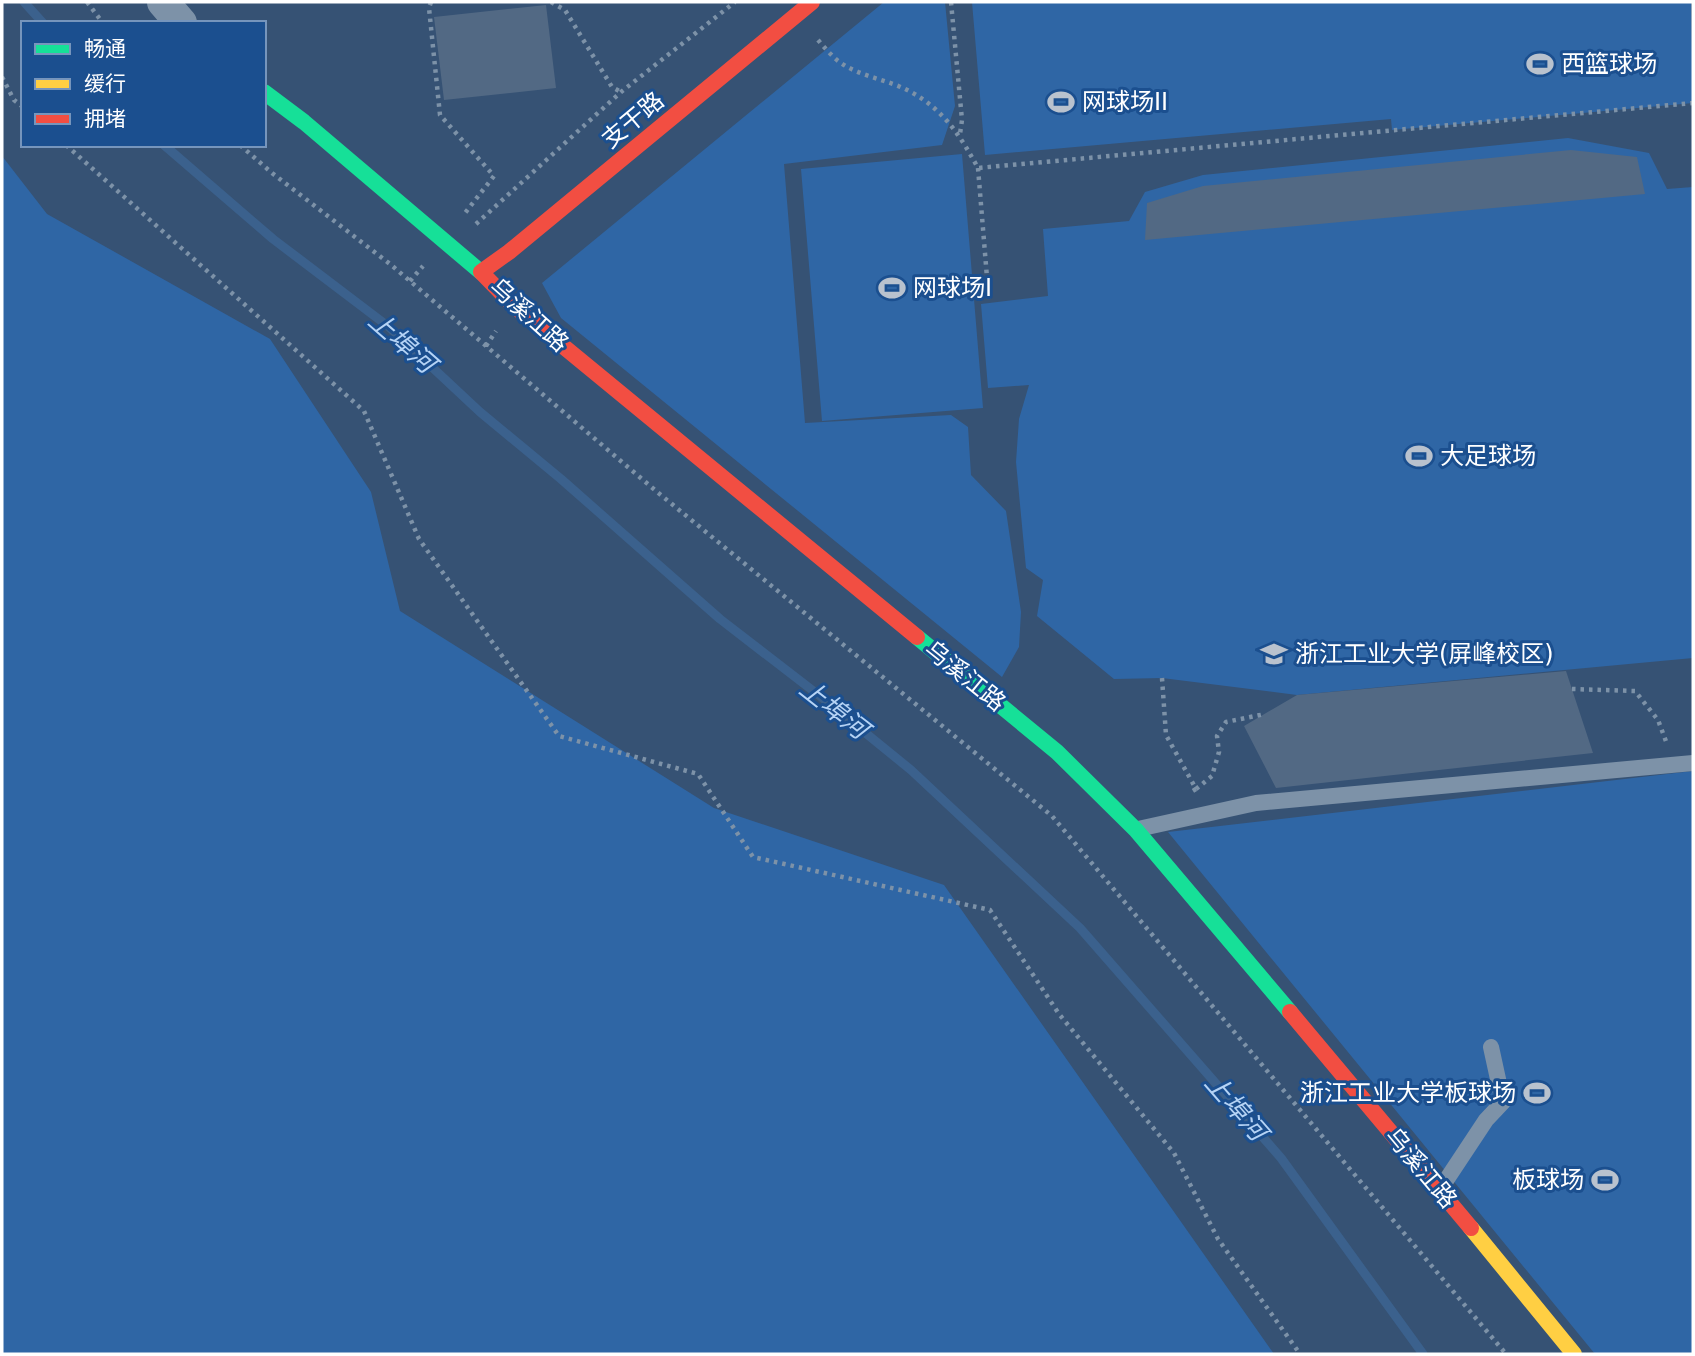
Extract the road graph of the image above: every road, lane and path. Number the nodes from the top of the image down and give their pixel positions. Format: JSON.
{"nodes":[{"id":1,"x":87,"y":2,"type":"edge"},
{"id":2,"x":163,"y":2,"type":"edge"},
{"id":3,"x":431,"y":2,"type":"edge"},
{"id":4,"x":551,"y":2,"type":"edge"},
{"id":5,"x":735,"y":2,"type":"edge"},
{"id":6,"x":812,"y":2,"type":"edge"},
{"id":7,"x":951,"y":2,"type":"edge"},
{"id":8,"x":101,"y":21,"type":"edge"},
{"id":9,"x":179,"y":21,"type":"edge"},
{"id":10,"x":822,"y":44,"type":"dead end"},
{"id":11,"x":2,"y":77,"type":"edge"},
{"id":12,"x":621,"y":92,"type":"junction"},
{"id":13,"x":266,"y":94,"type":"edge"},
{"id":14,"x":1693,"y":103,"type":"edge"},
{"id":15,"x":21,"y":105,"type":"edge"},
{"id":16,"x":960,"y":135,"type":"junction"},
{"id":17,"x":68,"y":147,"type":"edge"},
{"id":18,"x":242,"y":147,"type":"edge"},
{"id":19,"x":978,"y":169,"type":"junction"},
{"id":20,"x":465,"y":212,"type":"dead end"},
{"id":21,"x":443,"y":242,"type":"junction"},
{"id":22,"x":481,"y":272,"type":"junction"},
{"id":23,"x":989,"y":302,"type":"dead end"},
{"id":24,"x":1162,"y":678,"type":"dead end"},
{"id":25,"x":1572,"y":689,"type":"dead end"},
{"id":26,"x":1265,"y":714,"type":"dead end"},
{"id":27,"x":1693,"y":762,"type":"edge"},
{"id":28,"x":1675,"y":764,"type":"junction"},
{"id":29,"x":1196,"y":789,"type":"junction"},
{"id":30,"x":1186,"y":796,"type":"dead end"},
{"id":31,"x":1136,"y":830,"type":"junction"},
{"id":32,"x":1492,"y":1047,"type":"dead end"},
{"id":33,"x":1439,"y":1191,"type":"junction"},
{"id":34,"x":1300,"y":1354,"type":"edge"},
{"id":35,"x":1506,"y":1354,"type":"edge"},
{"id":36,"x":1574,"y":1354,"type":"edge"}],
"edges":[{"from":1,"to":8,"type":"path"},
{"from":2,"to":9,"type":"street"},
{"from":3,"to":20,"type":"path"},
{"from":4,"to":12,"type":"path"},
{"from":5,"to":12,"type":"path"},
{"from":6,"to":22,"type":"street","name":"支干路"},
{"from":7,"to":16,"type":"path"},
{"from":10,"to":16,"type":"path"},
{"from":11,"to":15,"type":"path"},
{"from":12,"to":21,"type":"path"},
{"from":13,"to":21,"type":"street","name":"乌溪江路"},
{"from":14,"to":19,"type":"path"},
{"from":16,"to":19,"type":"path"},
{"from":17,"to":34,"type":"path"},
{"from":18,"to":35,"type":"path"},
{"from":19,"to":23,"type":"path"},
{"from":21,"to":22,"type":"street","name":"乌溪江路"},
{"from":22,"to":31,"type":"street","name":"乌溪江路"},
{"from":24,"to":29,"type":"path"},
{"from":25,"to":28,"type":"path"},
{"from":26,"to":29,"type":"path"},
{"from":27,"to":28,"type":"lane"},
{"from":28,"to":31,"type":"lane"},
{"from":29,"to":30,"type":"path"},
{"from":31,"to":33,"type":"street","name":"乌溪江路"},
{"from":32,"to":33,"type":"lane"},
{"from":33,"to":36,"type":"street","name":"乌溪江路"}]}
